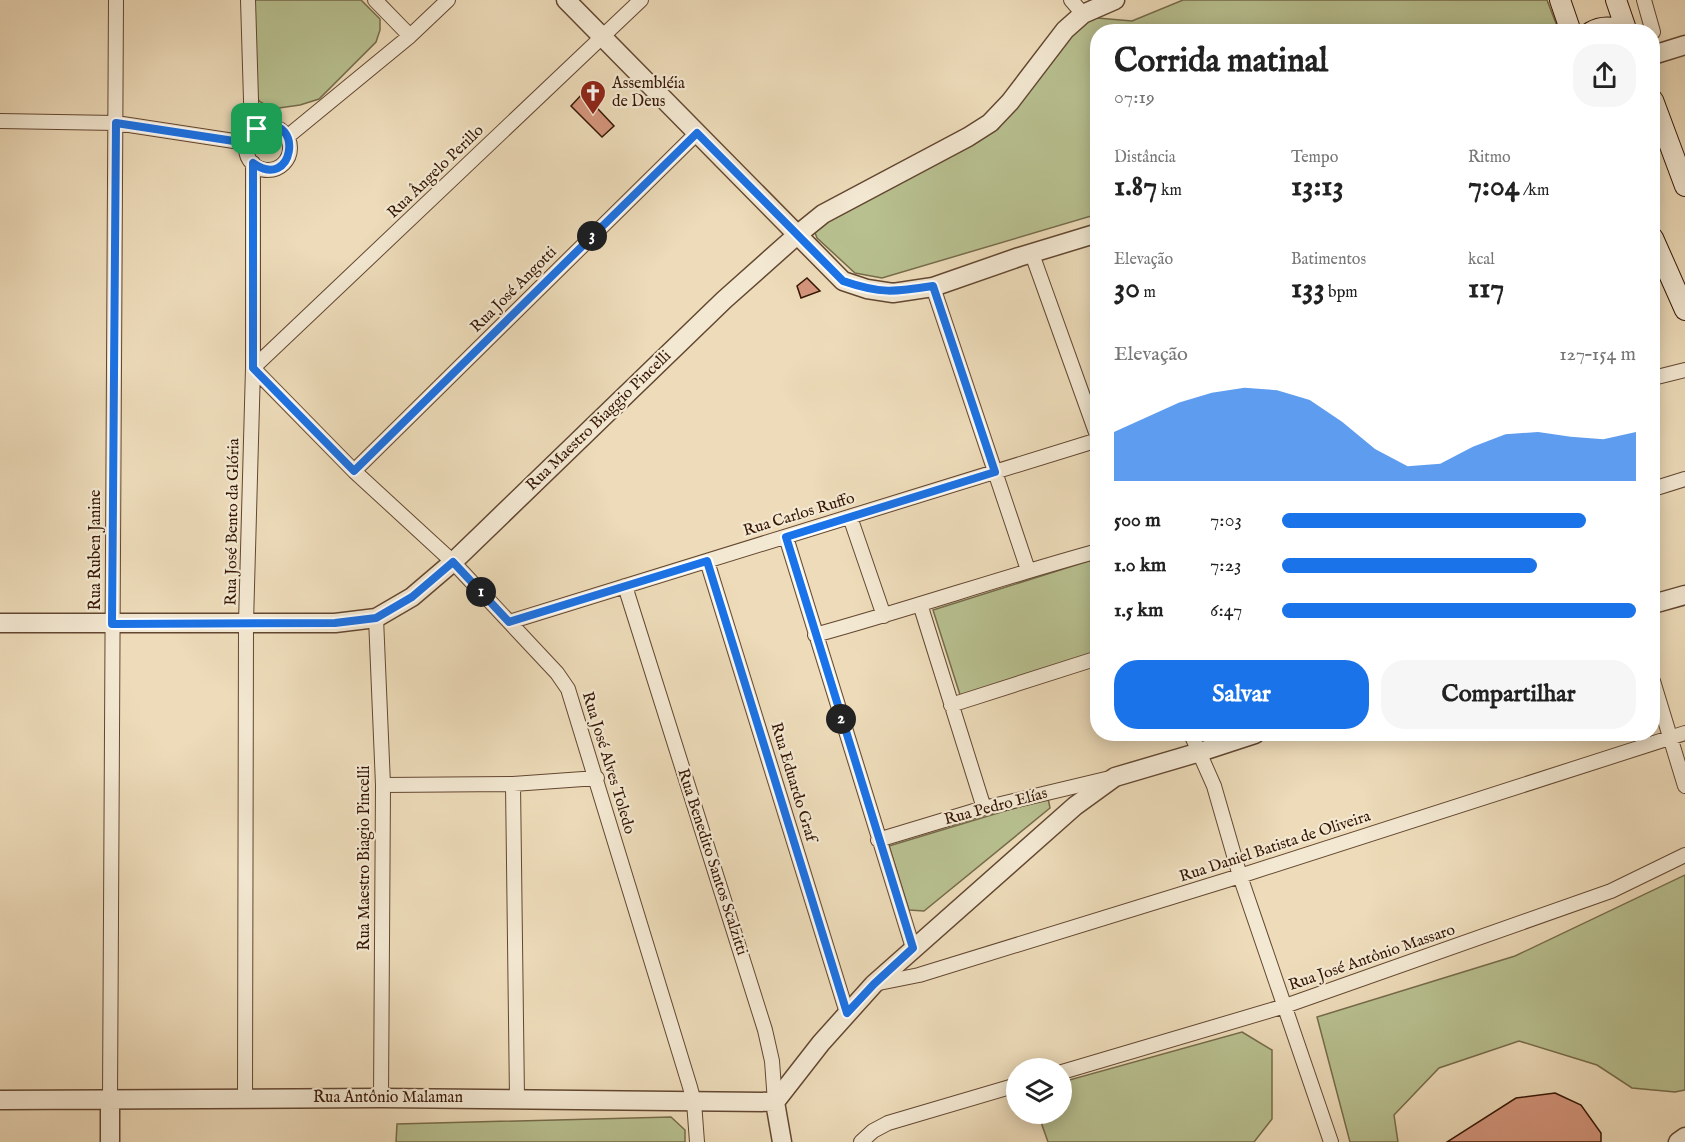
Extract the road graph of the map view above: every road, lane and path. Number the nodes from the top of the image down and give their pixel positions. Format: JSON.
{"nodes":[{"id":1,"x":116,"y":0,"type":"edge"},
{"id":2,"x":248,"y":0,"type":"edge"},
{"id":3,"x":375,"y":0,"type":"edge"},
{"id":4,"x":448,"y":0,"type":"edge"},
{"id":5,"x":566,"y":0,"type":"edge"},
{"id":6,"x":641,"y":0,"type":"edge"},
{"id":7,"x":1071,"y":0,"type":"edge"},
{"id":8,"x":1115,"y":0,"type":"edge"},
{"id":9,"x":1560,"y":0,"type":"edge"},
{"id":10,"x":1616,"y":0,"type":"edge"},
{"id":11,"x":1644,"y":0,"type":"edge"},
{"id":12,"x":1083,"y":14,"type":"junction"},
{"id":13,"x":1568,"y":24,"type":"edge"},
{"id":14,"x":1624,"y":24,"type":"edge"},
{"id":15,"x":1651,"y":24,"type":"edge"},
{"id":16,"x":410,"y":36,"type":"junction"},
{"id":17,"x":603,"y":36,"type":"junction"},
{"id":18,"x":1685,"y":45,"type":"edge"},
{"id":19,"x":1660,"y":53,"type":"edge"},
{"id":20,"x":1660,"y":119,"type":"edge"},
{"id":21,"x":0,"y":122,"type":"edge"},
{"id":22,"x":116,"y":123,"type":"junction"},
{"id":23,"x":697,"y":133,"type":"junction"},
{"id":24,"x":287,"y":136,"type":"junction"},
{"id":25,"x":250,"y":138,"type":"junction"},
{"id":26,"x":253,"y":163,"type":"junction"},
{"id":27,"x":1685,"y":186,"type":"edge"},
{"id":28,"x":797,"y":235,"type":"junction"},
{"id":29,"x":1090,"y":236,"type":"edge"},
{"id":30,"x":1032,"y":254,"type":"junction"},
{"id":31,"x":1660,"y":254,"type":"edge"},
{"id":32,"x":933,"y":286,"type":"junction"},
{"id":33,"x":1685,"y":310,"type":"edge"},
{"id":34,"x":253,"y":368,"type":"junction"},
{"id":35,"x":1685,"y":370,"type":"edge"},
{"id":36,"x":1660,"y":376,"type":"edge"},
{"id":37,"x":1090,"y":417,"type":"edge"},
{"id":38,"x":1090,"y":442,"type":"edge"},
{"id":39,"x":354,"y":471,"type":"junction"},
{"id":40,"x":995,"y":472,"type":"junction"},
{"id":41,"x":1685,"y":479,"type":"edge"},
{"id":42,"x":1660,"y":487,"type":"edge"},
{"id":43,"x":850,"y":517,"type":"junction"},
{"id":44,"x":786,"y":537,"type":"junction"},
{"id":45,"x":1090,"y":553,"type":"edge"},
{"id":46,"x":707,"y":561,"type":"junction"},
{"id":47,"x":453,"y":562,"type":"junction"},
{"id":48,"x":1028,"y":570,"type":"junction"},
{"id":49,"x":625,"y":586,"type":"junction"},
{"id":50,"x":1685,"y":595,"type":"edge"},
{"id":51,"x":1660,"y":602,"type":"edge"},
{"id":52,"x":920,"y":604,"type":"junction"},
{"id":53,"x":884,"y":616,"type":"junction"},
{"id":54,"x":376,"y":618,"type":"junction"},
{"id":55,"x":509,"y":622,"type":"junction"},
{"id":56,"x":0,"y":623,"type":"edge"},
{"id":57,"x":246,"y":623,"type":"junction"},
{"id":58,"x":112,"y":624,"type":"junction"},
{"id":59,"x":815,"y":635,"type":"junction"},
{"id":60,"x":1090,"y":661,"type":"edge"},
{"id":61,"x":1660,"y":704,"type":"edge"},
{"id":62,"x":951,"y":705,"type":"junction"},
{"id":63,"x":1685,"y":733,"type":"edge"},
{"id":64,"x":1670,"y":738,"type":"junction"},
{"id":65,"x":1194,"y":741,"type":"edge"},
{"id":66,"x":1234,"y":741,"type":"edge"},
{"id":67,"x":1200,"y":752,"type":"junction"},
{"id":68,"x":1115,"y":777,"type":"junction"},
{"id":69,"x":597,"y":778,"type":"junction"},
{"id":70,"x":513,"y":784,"type":"junction"},
{"id":71,"x":383,"y":785,"type":"junction"},
{"id":72,"x":1685,"y":786,"type":"edge"},
{"id":73,"x":984,"y":808,"type":"junction"},
{"id":74,"x":878,"y":840,"type":"junction"},
{"id":75,"x":1685,"y":855,"type":"edge"},
{"id":76,"x":1240,"y":876,"type":"junction"},
{"id":77,"x":913,"y":948,"type":"junction"},
{"id":78,"x":874,"y":984,"type":"junction"},
{"id":79,"x":1285,"y":1006,"type":"junction"},
{"id":80,"x":847,"y":1013,"type":"junction"},
{"id":81,"x":1072,"y":1069,"type":"edge"},
{"id":82,"x":1006,"y":1088,"type":"edge"},
{"id":83,"x":245,"y":1098,"type":"junction"},
{"id":84,"x":381,"y":1098,"type":"junction"},
{"id":85,"x":517,"y":1099,"type":"junction"},
{"id":86,"x":0,"y":1100,"type":"edge"},
{"id":87,"x":110,"y":1100,"type":"junction"},
{"id":88,"x":694,"y":1102,"type":"junction"},
{"id":89,"x":775,"y":1102,"type":"junction"},
{"id":90,"x":1685,"y":1137,"type":"edge"},
{"id":91,"x":110,"y":1142,"type":"edge"},
{"id":92,"x":697,"y":1142,"type":"edge"},
{"id":93,"x":782,"y":1142,"type":"edge"},
{"id":94,"x":861,"y":1142,"type":"edge"},
{"id":95,"x":1331,"y":1142,"type":"edge"},
{"id":96,"x":1678,"y":1142,"type":"edge"}],
"edges":[{"from":1,"to":22,"type":"street","name":"Rua Ruben Janine"},
{"from":2,"to":25,"type":"street"},
{"from":3,"to":16,"type":"street"},
{"from":4,"to":16,"type":"street"},
{"from":5,"to":17,"type":"street"},
{"from":6,"to":17,"type":"street","name":"Rua Ângelo Perillo"},
{"from":7,"to":12,"type":"street"},
{"from":8,"to":12,"type":"street","name":"Rua Maestro Biaggio Pincelli"},
{"from":9,"to":13,"type":"main road"},
{"from":10,"to":14,"type":"main road"},
{"from":11,"to":15,"type":"street"},
{"from":12,"to":28,"type":"street","name":"Rua Maestro Biaggio Pincelli"},
{"from":16,"to":24,"type":"street"},
{"from":17,"to":23,"type":"street"},
{"from":17,"to":34,"type":"street","name":"Rua Ângelo Perillo"},
{"from":18,"to":19,"type":"street"},
{"from":20,"to":27,"type":"main road"},
{"from":21,"to":22,"type":"street"},
{"from":22,"to":25,"type":"street"},
{"from":22,"to":58,"type":"street","name":"Rua Ruben Janine"},
{"from":23,"to":28,"type":"street"},
{"from":23,"to":39,"type":"street","name":"Rua José Angotti"},
{"from":24,"to":25,"type":"street"},
{"from":24,"to":26,"type":"street"},
{"from":25,"to":26,"type":"street"},
{"from":26,"to":34,"type":"street","name":"Rua José Bento da Glória"},
{"from":28,"to":32,"type":"street"},
{"from":28,"to":47,"type":"street","name":"Rua Maestro Biaggio Pincelli"},
{"from":29,"to":30,"type":"street"},
{"from":30,"to":32,"type":"street"},
{"from":30,"to":37,"type":"street"},
{"from":31,"to":33,"type":"main road"},
{"from":32,"to":40,"type":"street"},
{"from":34,"to":39,"type":"street","name":"Rua José Alves Toledo"},
{"from":34,"to":57,"type":"street","name":"Rua José Bento da Glória"},
{"from":35,"to":36,"type":"street"},
{"from":38,"to":40,"type":"street","name":"Rua Carlos Ruffo"},
{"from":39,"to":47,"type":"street","name":"Rua José Alves Toledo"},
{"from":40,"to":43,"type":"street","name":"Rua Carlos Ruffo"},
{"from":40,"to":48,"type":"street"},
{"from":41,"to":42,"type":"street"},
{"from":43,"to":44,"type":"street","name":"Rua Carlos Ruffo"},
{"from":43,"to":53,"type":"street"},
{"from":44,"to":46,"type":"street","name":"Rua Carlos Ruffo"},
{"from":44,"to":59,"type":"street"},
{"from":45,"to":48,"type":"street"},
{"from":46,"to":49,"type":"street","name":"Rua Carlos Ruffo"},
{"from":46,"to":80,"type":"street","name":"Rua Eduardo Graf"},
{"from":47,"to":54,"type":"street","name":"Rua Maestro Biaggio Pincelli"},
{"from":47,"to":55,"type":"street","name":"Rua José Alves Toledo"},
{"from":48,"to":52,"type":"street"},
{"from":49,"to":55,"type":"street","name":"Rua Carlos Ruffo"},
{"from":49,"to":89,"type":"street","name":"Rua Benedito Santos Scalzitti"},
{"from":50,"to":51,"type":"street"},
{"from":52,"to":53,"type":"street"},
{"from":52,"to":62,"type":"street"},
{"from":53,"to":59,"type":"street"},
{"from":54,"to":57,"type":"street","name":"Rua Maestro Biaggio Pincelli"},
{"from":54,"to":71,"type":"street","name":"Rua Maestro Biagio Pincelli"},
{"from":55,"to":69,"type":"street","name":"Rua José Alves Toledo"},
{"from":56,"to":58,"type":"street","name":"Rua Maestro Biaggio Pincelli"},
{"from":57,"to":58,"type":"street","name":"Rua Maestro Biaggio Pincelli"},
{"from":57,"to":83,"type":"street","name":"Rua José Bento da Glória"},
{"from":58,"to":87,"type":"street","name":"Rua Ruben Janine"},
{"from":59,"to":74,"type":"street"},
{"from":60,"to":62,"type":"street"},
{"from":61,"to":64,"type":"street"},
{"from":62,"to":73,"type":"street"},
{"from":63,"to":64,"type":"street","name":"Rua Daniel Batista de Oliveira"},
{"from":64,"to":72,"type":"street"},
{"from":64,"to":76,"type":"street","name":"Rua Daniel Batista de Oliveira"},
{"from":65,"to":67,"type":"street"},
{"from":66,"to":67,"type":"street","name":"Rua Pedro Elías"},
{"from":67,"to":68,"type":"street","name":"Rua Pedro Elías"},
{"from":67,"to":76,"type":"street"},
{"from":68,"to":73,"type":"street","name":"Rua Pedro Elías"},
{"from":68,"to":77,"type":"street","name":"Rua Pedro Elías"},
{"from":69,"to":70,"type":"street"},
{"from":69,"to":88,"type":"street","name":"Rua José Alves Toledo"},
{"from":70,"to":71,"type":"street"},
{"from":70,"to":85,"type":"street"},
{"from":71,"to":84,"type":"street","name":"Rua Maestro Biagio Pincelli"},
{"from":73,"to":74,"type":"street","name":"Rua Pedro Elías"},
{"from":74,"to":77,"type":"street"},
{"from":75,"to":79,"type":"street","name":"Rua José Antônio Massaro"},
{"from":76,"to":78,"type":"street","name":"Rua Daniel Batista de Oliveira"},
{"from":76,"to":79,"type":"street"},
{"from":77,"to":78,"type":"street","name":"Rua Pedro Elías"},
{"from":78,"to":80,"type":"street","name":"Rua Pedro Elías"},
{"from":79,"to":81,"type":"street","name":"Rua José Antônio Massaro"},
{"from":79,"to":95,"type":"street"},
{"from":80,"to":89,"type":"street","name":"Rua Pedro Elías"},
{"from":82,"to":94,"type":"street"},
{"from":83,"to":84,"type":"street","name":"Rua Antônio Malaman"},
{"from":83,"to":87,"type":"street","name":"Rua Antônio Malaman"},
{"from":84,"to":85,"type":"street","name":"Rua Antônio Malaman"},
{"from":85,"to":88,"type":"street","name":"Rua Antônio Malaman"},
{"from":86,"to":87,"type":"street","name":"Rua Antônio Malaman"},
{"from":87,"to":91,"type":"street"},
{"from":88,"to":89,"type":"street","name":"Rua Antônio Malaman"},
{"from":88,"to":92,"type":"street","name":"Rua José Alves Toledo"},
{"from":89,"to":93,"type":"street","name":"Rua Benedito Santos Scalzitti"},
{"from":90,"to":96,"type":"street"}]}
